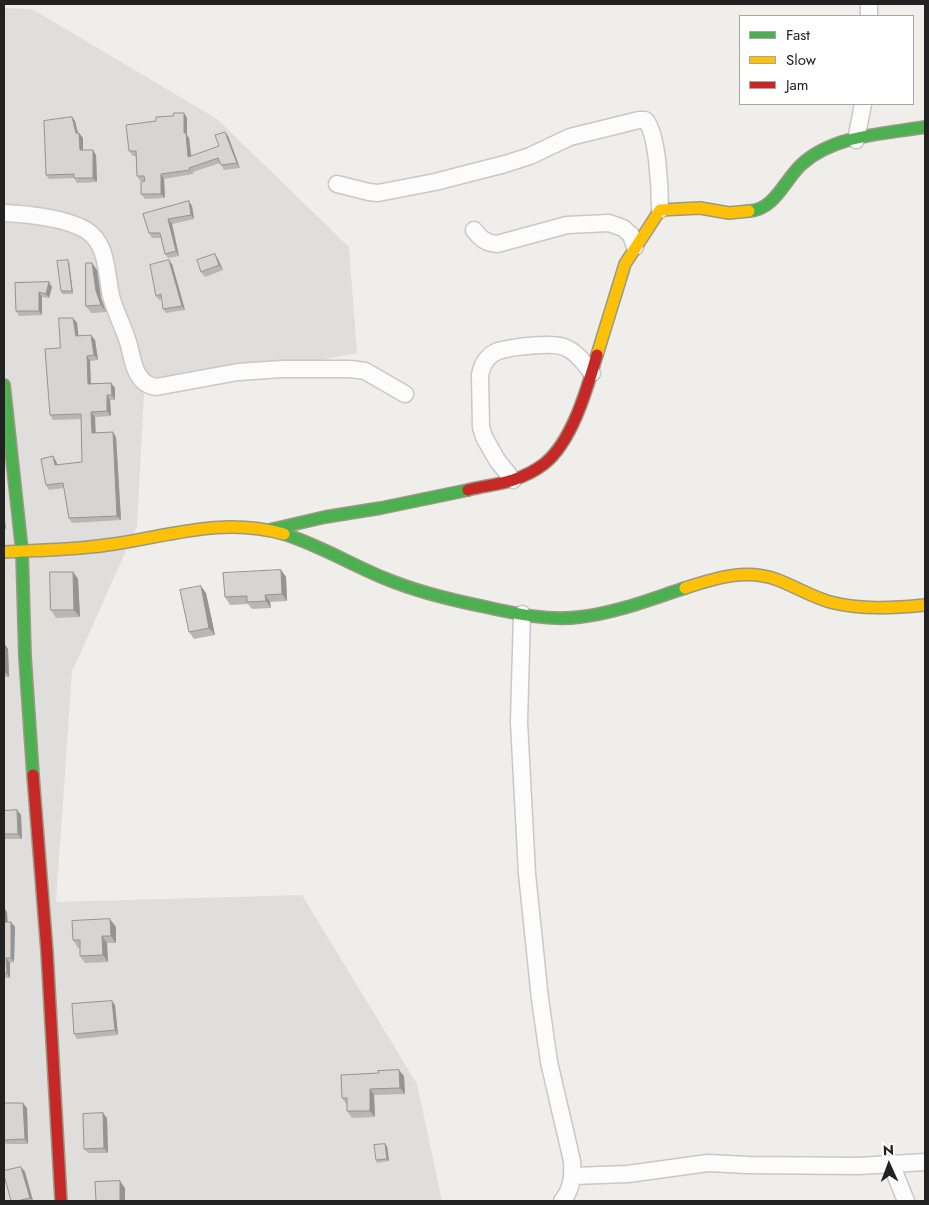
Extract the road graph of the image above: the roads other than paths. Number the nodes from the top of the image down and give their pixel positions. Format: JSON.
{"nodes":[{"id":1,"x":863,"y":105,"type":"edge"},
{"id":2,"x":925,"y":127,"type":"edge"},
{"id":3,"x":856,"y":140,"type":"junction"},
{"id":4,"x":336,"y":184,"type":"dead end"},
{"id":5,"x":660,"y":210,"type":"junction"},
{"id":6,"x":4,"y":213,"type":"edge"},
{"id":7,"x":474,"y":230,"type":"dead end"},
{"id":8,"x":635,"y":247,"type":"junction"},
{"id":9,"x":592,"y":373,"type":"junction"},
{"id":10,"x":4,"y":384,"type":"edge"},
{"id":11,"x":405,"y":394,"type":"dead end"},
{"id":12,"x":513,"y":480,"type":"junction"},
{"id":13,"x":269,"y":530,"type":"junction"},
{"id":14,"x":22,"y":550,"type":"junction"},
{"id":15,"x":4,"y":552,"type":"edge"},
{"id":16,"x":925,"y":605,"type":"edge"},
{"id":17,"x":522,"y":614,"type":"junction"},
{"id":18,"x":925,"y":1153,"type":"edge"},
{"id":19,"x":925,"y":1162,"type":"edge"},
{"id":20,"x":898,"y":1164,"type":"junction"},
{"id":21,"x":573,"y":1176,"type":"junction"},
{"id":22,"x":61,"y":1201,"type":"edge"},
{"id":23,"x":562,"y":1201,"type":"edge"},
{"id":24,"x":906,"y":1201,"type":"edge"}],
"edges":[{"from":1,"to":3,"type":"street"},
{"from":2,"to":3,"type":"street"},
{"from":3,"to":5,"type":"street"},
{"from":4,"to":5,"type":"street"},
{"from":5,"to":8,"type":"street"},
{"from":6,"to":11,"type":"street"},
{"from":7,"to":8,"type":"street"},
{"from":8,"to":9,"type":"street"},
{"from":9,"to":12,"type":"street"},
{"from":9,"to":12,"type":"street"},
{"from":10,"to":14,"type":"street"},
{"from":12,"to":13,"type":"street"},
{"from":13,"to":14,"type":"street"},
{"from":13,"to":17,"type":"street"},
{"from":14,"to":15,"type":"street"},
{"from":14,"to":22,"type":"street"},
{"from":16,"to":17,"type":"street"},
{"from":17,"to":21,"type":"street"},
{"from":18,"to":20,"type":"street"},
{"from":19,"to":20,"type":"street"},
{"from":20,"to":21,"type":"street"},
{"from":20,"to":24,"type":"street"},
{"from":21,"to":23,"type":"street"}]}
